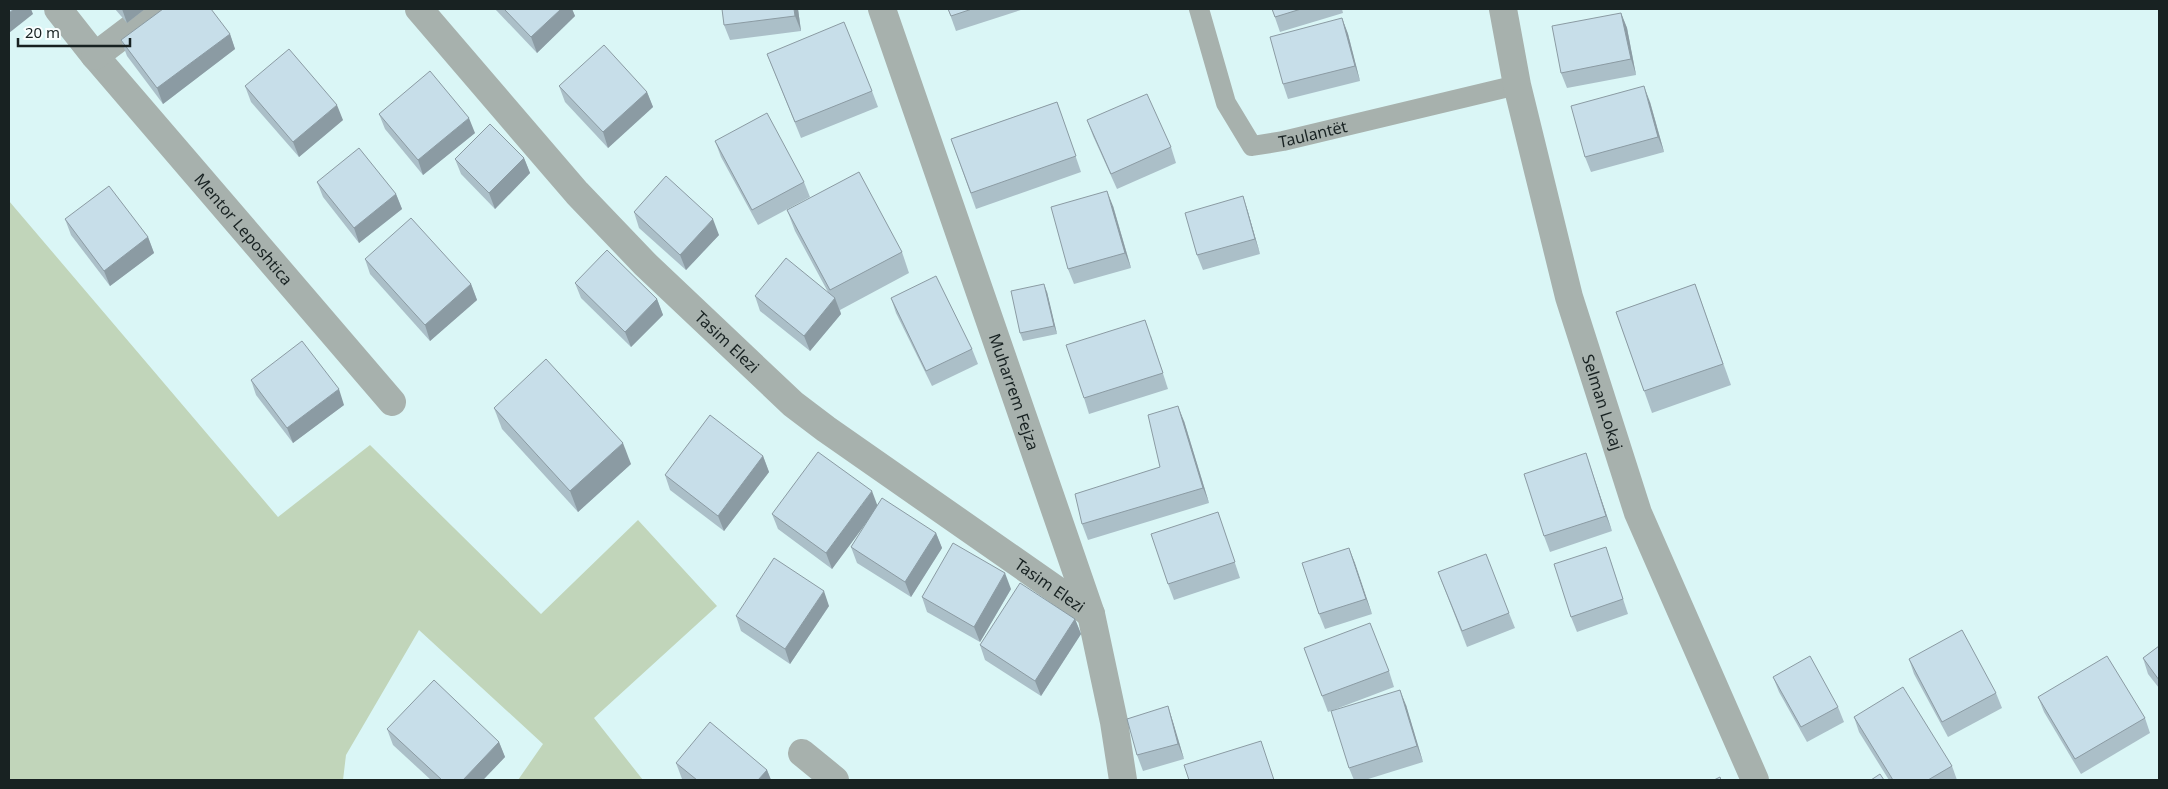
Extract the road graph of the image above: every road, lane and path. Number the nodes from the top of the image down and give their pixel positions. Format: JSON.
{"nodes":[{"id":1,"x":58,"y":9,"type":"edge"},
{"id":2,"x":158,"y":9,"type":"edge"},
{"id":3,"x":419,"y":9,"type":"edge"},
{"id":4,"x":882,"y":9,"type":"edge"},
{"id":5,"x":1199,"y":9,"type":"edge"},
{"id":6,"x":1503,"y":9,"type":"edge"},
{"id":7,"x":95,"y":56,"type":"junction"},
{"id":8,"x":1517,"y":85,"type":"junction"},
{"id":9,"x":392,"y":402,"type":"dead end"},
{"id":10,"x":1091,"y":614,"type":"junction"},
{"id":11,"x":802,"y":753,"type":"dead end"},
{"id":12,"x":835,"y":780,"type":"edge"},
{"id":13,"x":1123,"y":780,"type":"edge"},
{"id":14,"x":1755,"y":780,"type":"edge"}],
"edges":[{"from":1,"to":7,"type":"street","name":"Mentor Leposhtica"},
{"from":2,"to":7,"type":"street"},
{"from":3,"to":10,"type":"street","name":"Tasim Elezi"},
{"from":4,"to":10,"type":"street","name":"Muharrem Fejza"},
{"from":5,"to":8,"type":"lane","name":"Taulantët"},
{"from":6,"to":8,"type":"street","name":"Selman Lokaj"},
{"from":7,"to":9,"type":"street","name":"Mentor Leposhtica"},
{"from":8,"to":14,"type":"street","name":"Selman Lokaj"},
{"from":10,"to":13,"type":"street","name":"Muharrem Fejza"},
{"from":11,"to":12,"type":"street"}]}
